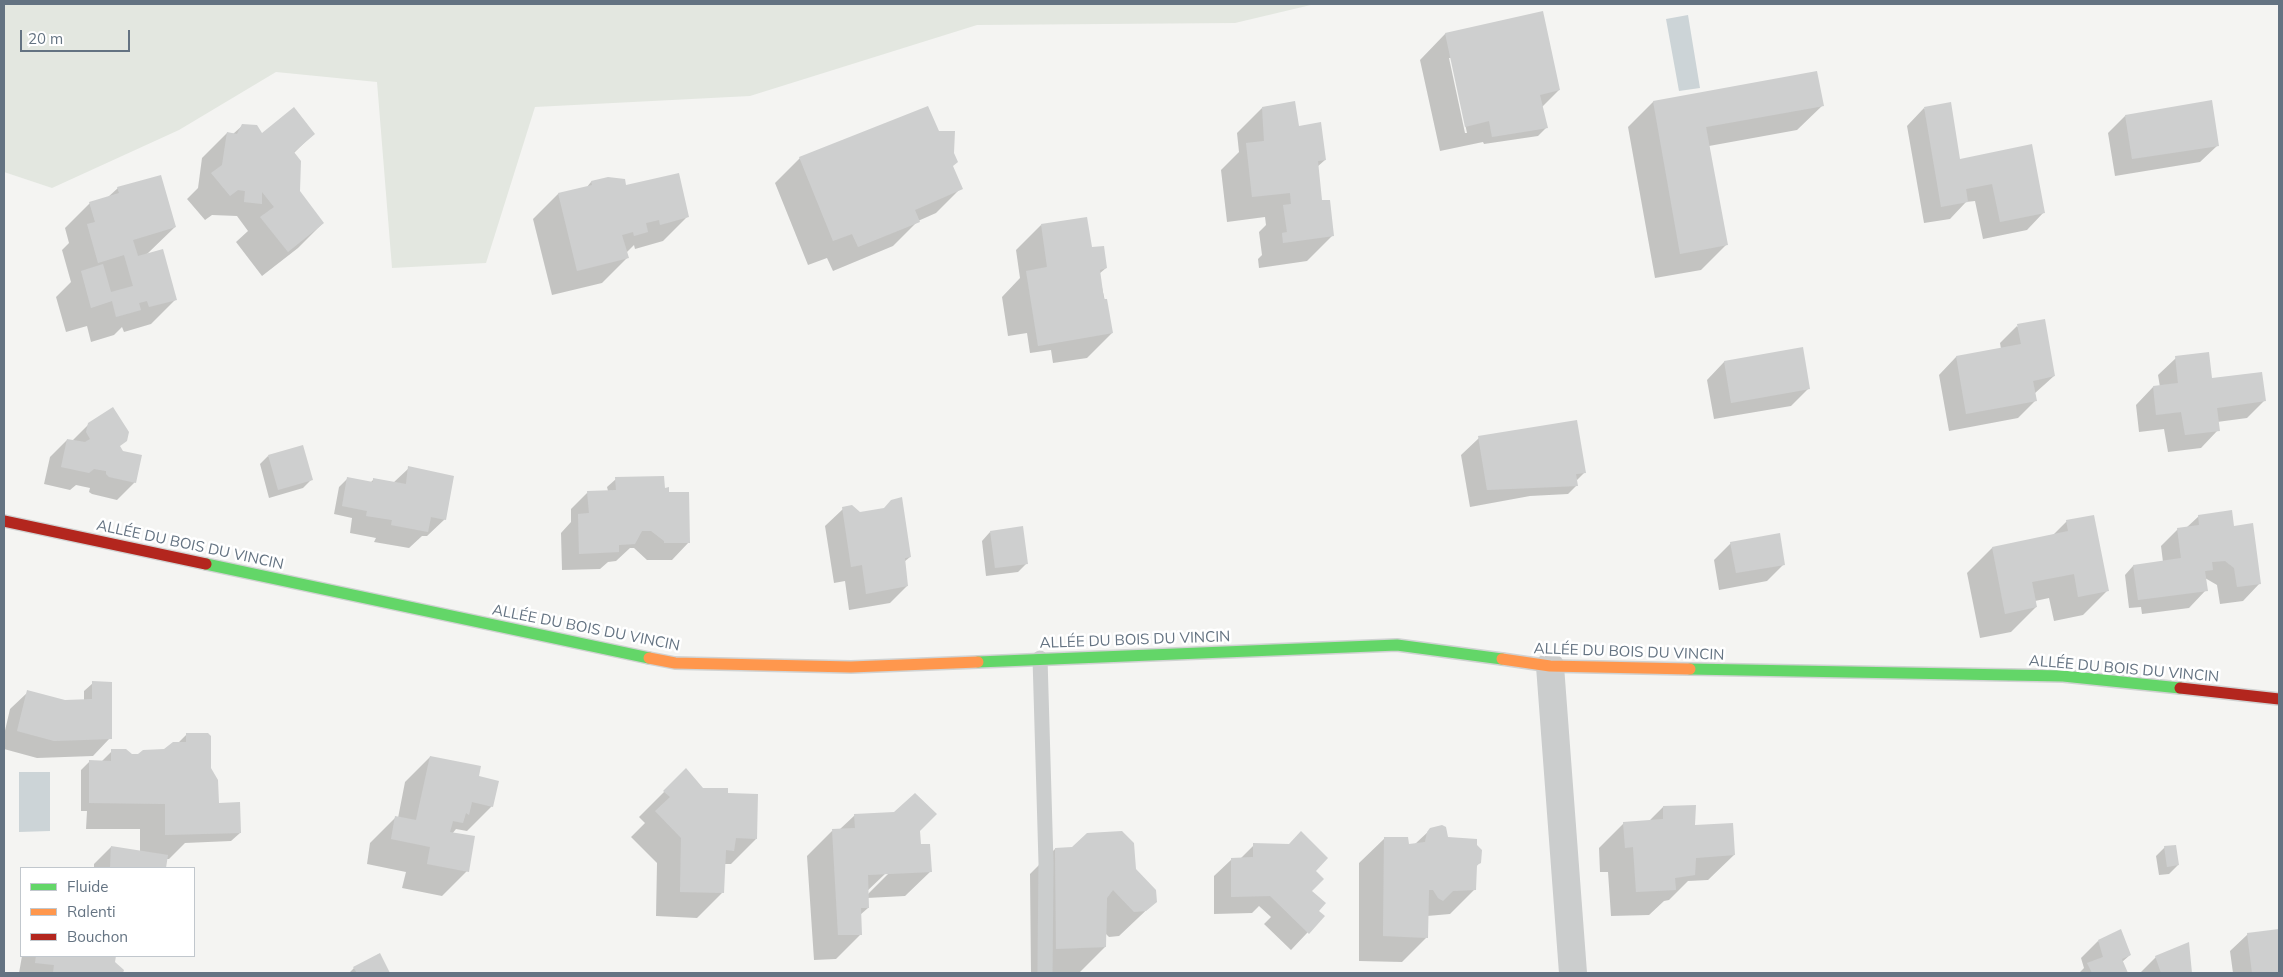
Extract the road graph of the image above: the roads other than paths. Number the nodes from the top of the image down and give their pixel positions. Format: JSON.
{"nodes":[{"id":1,"x":4,"y":521,"type":"edge"},
{"id":2,"x":1040,"y":658,"type":"junction"},
{"id":3,"x":1550,"y":666,"type":"junction"},
{"id":4,"x":2279,"y":700,"type":"edge"},
{"id":5,"x":1045,"y":973,"type":"edge"},
{"id":6,"x":1573,"y":973,"type":"edge"}],
"edges":[{"from":1,"to":2,"type":"street","name":"ALLÉE DU BOIS DU VINCIN"},
{"from":2,"to":3,"type":"street","name":"ALLÉE DU BOIS DU VINCIN"},
{"from":2,"to":5,"type":"lane"},
{"from":3,"to":4,"type":"street","name":"ALLÉE DU BOIS DU VINCIN"},
{"from":3,"to":6,"type":"street"}]}
